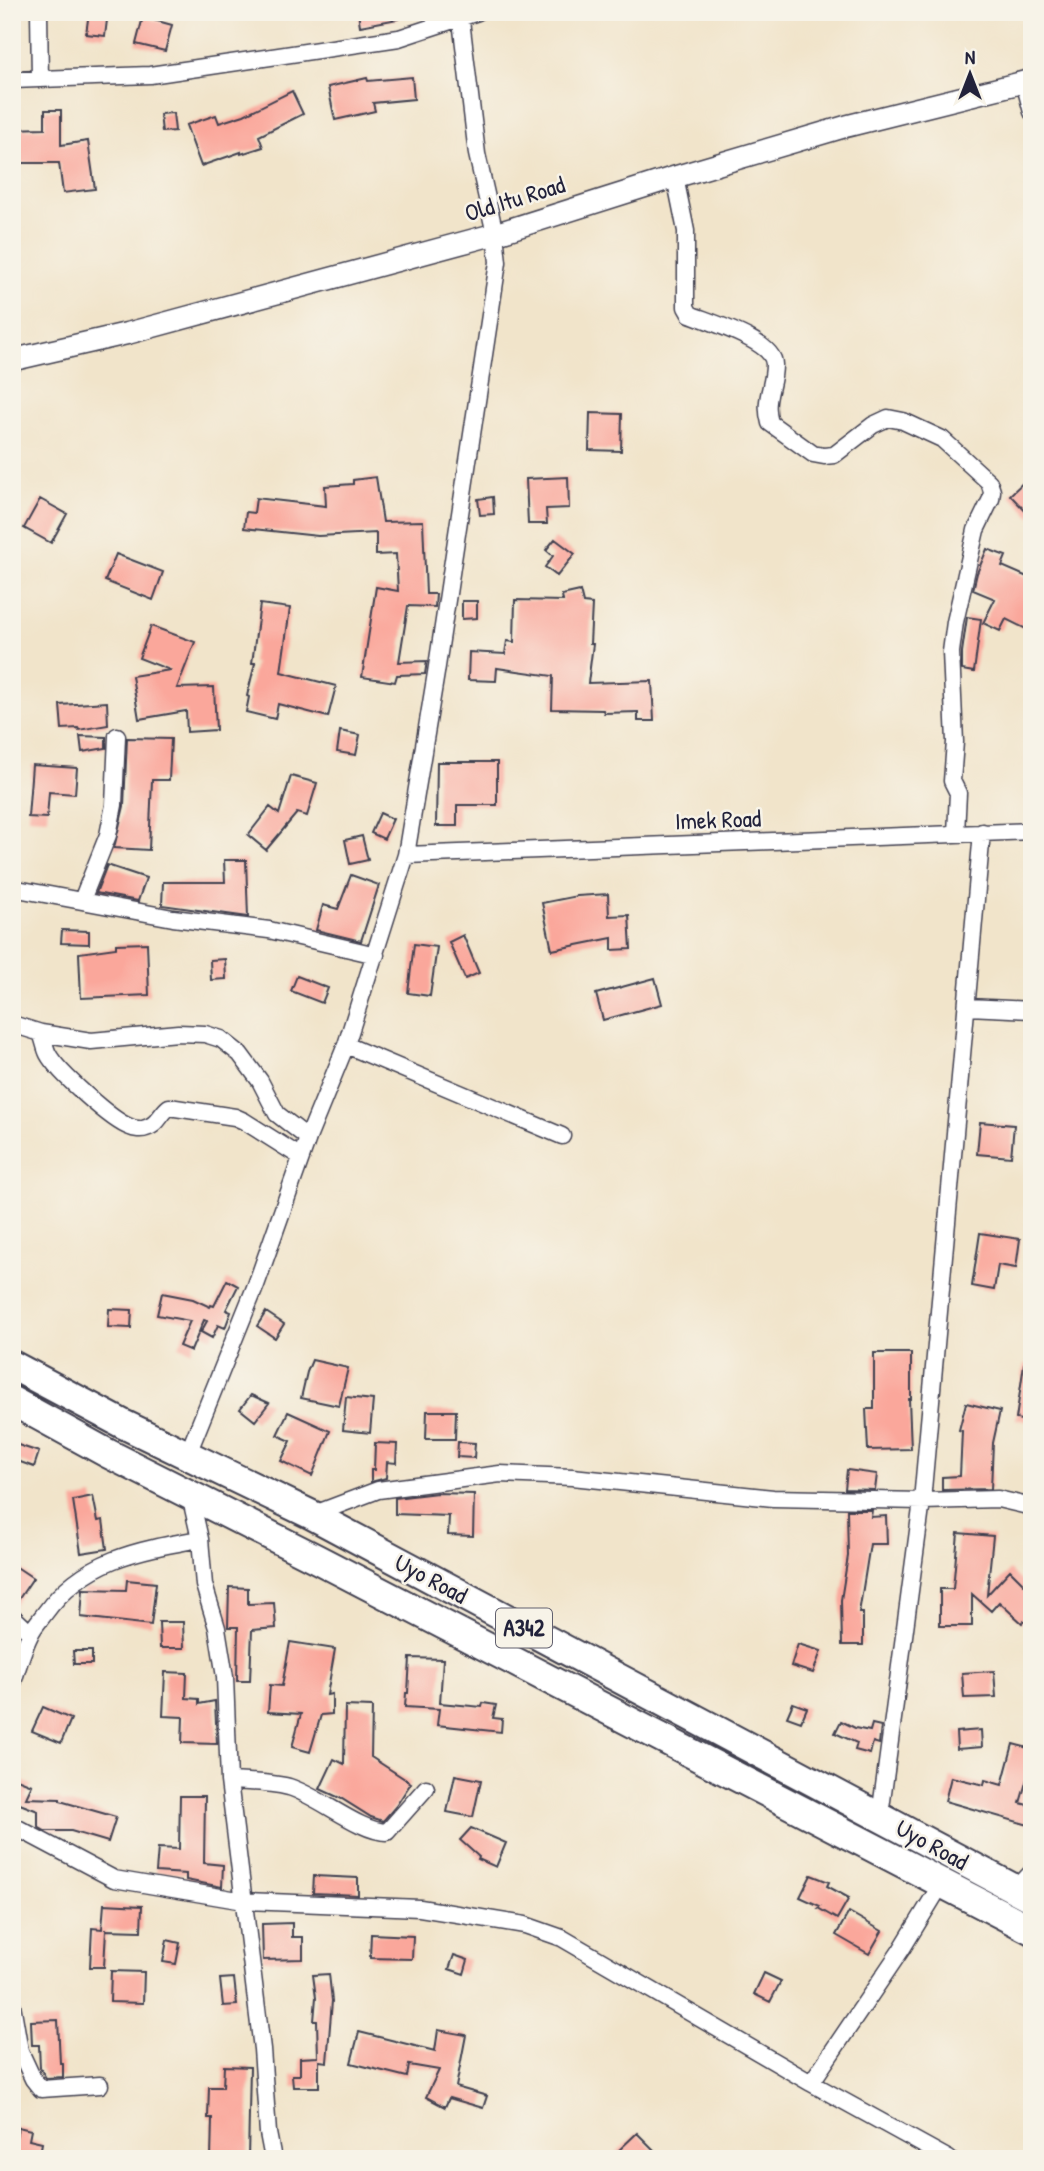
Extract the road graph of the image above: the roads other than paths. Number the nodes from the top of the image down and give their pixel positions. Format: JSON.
{"nodes":[{"id":1,"x":39,"y":12,"type":"edge"},
{"id":2,"x":478,"y":12,"type":"edge"},
{"id":3,"x":461,"y":15,"type":"edge"},
{"id":4,"x":40,"y":79,"type":"junction"},
{"id":5,"x":12,"y":80,"type":"edge"},
{"id":6,"x":1028,"y":81,"type":"edge"},
{"id":7,"x":1032,"y":111,"type":"edge"},
{"id":8,"x":675,"y":177,"type":"junction"},
{"id":9,"x":495,"y":234,"type":"junction"},
{"id":10,"x":12,"y":360,"type":"edge"},
{"id":11,"x":117,"y":736,"type":"dead end"},
{"id":12,"x":1032,"y":831,"type":"edge"},
{"id":13,"x":982,"y":832,"type":"junction"},
{"id":14,"x":956,"y":833,"type":"junction"},
{"id":15,"x":406,"y":855,"type":"junction"},
{"id":16,"x":12,"y":888,"type":"edge"},
{"id":17,"x":82,"y":900,"type":"junction"},
{"id":18,"x":376,"y":955,"type":"junction"},
{"id":19,"x":968,"y":1007,"type":"junction"},
{"id":20,"x":1032,"y":1010,"type":"edge"},
{"id":21,"x":12,"y":1024,"type":"edge"},
{"id":22,"x":41,"y":1033,"type":"junction"},
{"id":23,"x":346,"y":1045,"type":"junction"},
{"id":24,"x":562,"y":1136,"type":"dead end"},
{"id":25,"x":308,"y":1138,"type":"junction"},
{"id":26,"x":300,"y":1157,"type":"junction"},
{"id":27,"x":12,"y":1365,"type":"edge"},
{"id":28,"x":12,"y":1401,"type":"edge"},
{"id":29,"x":187,"y":1456,"type":"junction"},
{"id":30,"x":190,"y":1495,"type":"junction"},
{"id":31,"x":922,"y":1501,"type":"junction"},
{"id":32,"x":1032,"y":1507,"type":"edge"},
{"id":33,"x":312,"y":1516,"type":"junction"},
{"id":34,"x":200,"y":1539,"type":"junction"},
{"id":35,"x":12,"y":1616,"type":"edge"},
{"id":36,"x":30,"y":1633,"type":"junction"},
{"id":37,"x":12,"y":1686,"type":"edge"},
{"id":38,"x":229,"y":1780,"type":"junction"},
{"id":39,"x":426,"y":1788,"type":"dead end"},
{"id":40,"x":880,"y":1816,"type":"junction"},
{"id":41,"x":12,"y":1825,"type":"edge"},
{"id":42,"x":942,"y":1883,"type":"junction"},
{"id":43,"x":1026,"y":1887,"type":"edge"},
{"id":44,"x":244,"y":1902,"type":"junction"},
{"id":45,"x":1032,"y":1930,"type":"edge"},
{"id":46,"x":12,"y":2004,"type":"edge"},
{"id":47,"x":16,"y":2053,"type":"edge"},
{"id":48,"x":811,"y":2082,"type":"junction"},
{"id":49,"x":100,"y":2085,"type":"dead end"},
{"id":50,"x":930,"y":2155,"type":"edge"},
{"id":51,"x":273,"y":2159,"type":"edge"},
{"id":52,"x":948,"y":2159,"type":"edge"}],
"edges":[{"from":1,"to":4,"type":"street"},
{"from":2,"to":3,"type":"street"},
{"from":3,"to":4,"type":"street"},
{"from":3,"to":9,"type":"street"},
{"from":4,"to":5,"type":"street"},
{"from":6,"to":7,"type":"street"},
{"from":6,"to":8,"type":"street","name":"Old Itu Road"},
{"from":8,"to":9,"type":"street","name":"Old Itu Road"},
{"from":8,"to":14,"type":"street"},
{"from":9,"to":10,"type":"street","name":"Old Itu Road"},
{"from":9,"to":15,"type":"street"},
{"from":11,"to":17,"type":"street"},
{"from":12,"to":13,"type":"street","name":"Imek Road"},
{"from":13,"to":14,"type":"street","name":"Imek Road"},
{"from":13,"to":19,"type":"street"},
{"from":14,"to":15,"type":"street","name":"Imek Road"},
{"from":15,"to":18,"type":"street"},
{"from":16,"to":17,"type":"street"},
{"from":17,"to":18,"type":"street"},
{"from":18,"to":23,"type":"street"},
{"from":19,"to":20,"type":"street"},
{"from":19,"to":31,"type":"street"},
{"from":21,"to":22,"type":"street"},
{"from":22,"to":25,"type":"street"},
{"from":22,"to":26,"type":"street"},
{"from":23,"to":24,"type":"street"},
{"from":23,"to":25,"type":"street"},
{"from":25,"to":26,"type":"street"},
{"from":26,"to":29,"type":"street"},
{"from":27,"to":29,"type":"highway","name":"Uyo Road","number":"A342"},
{"from":28,"to":30,"type":"highway","name":"Uyo Road","number":"A342"},
{"from":29,"to":33,"type":"highway","name":"Uyo Road","number":"A342"},
{"from":30,"to":34,"type":"street"},
{"from":30,"to":42,"type":"highway","name":"Uyo Road","number":"A342"},
{"from":31,"to":32,"type":"street"},
{"from":31,"to":33,"type":"street"},
{"from":31,"to":40,"type":"street"},
{"from":33,"to":40,"type":"highway","name":"Uyo Road","number":"A342"},
{"from":34,"to":36,"type":"street"},
{"from":34,"to":38,"type":"street"},
{"from":35,"to":36,"type":"street"},
{"from":36,"to":37,"type":"street"},
{"from":38,"to":39,"type":"street"},
{"from":38,"to":44,"type":"street"},
{"from":40,"to":43,"type":"highway","name":"Uyo Road","number":"A342"},
{"from":41,"to":44,"type":"street"},
{"from":42,"to":45,"type":"highway","name":"Uyo Road","number":"A342"},
{"from":42,"to":48,"type":"street"},
{"from":44,"to":48,"type":"street"},
{"from":44,"to":51,"type":"street"},
{"from":46,"to":47,"type":"street"},
{"from":47,"to":49,"type":"street"},
{"from":48,"to":50,"type":"street"},
{"from":50,"to":52,"type":"street"}]}
